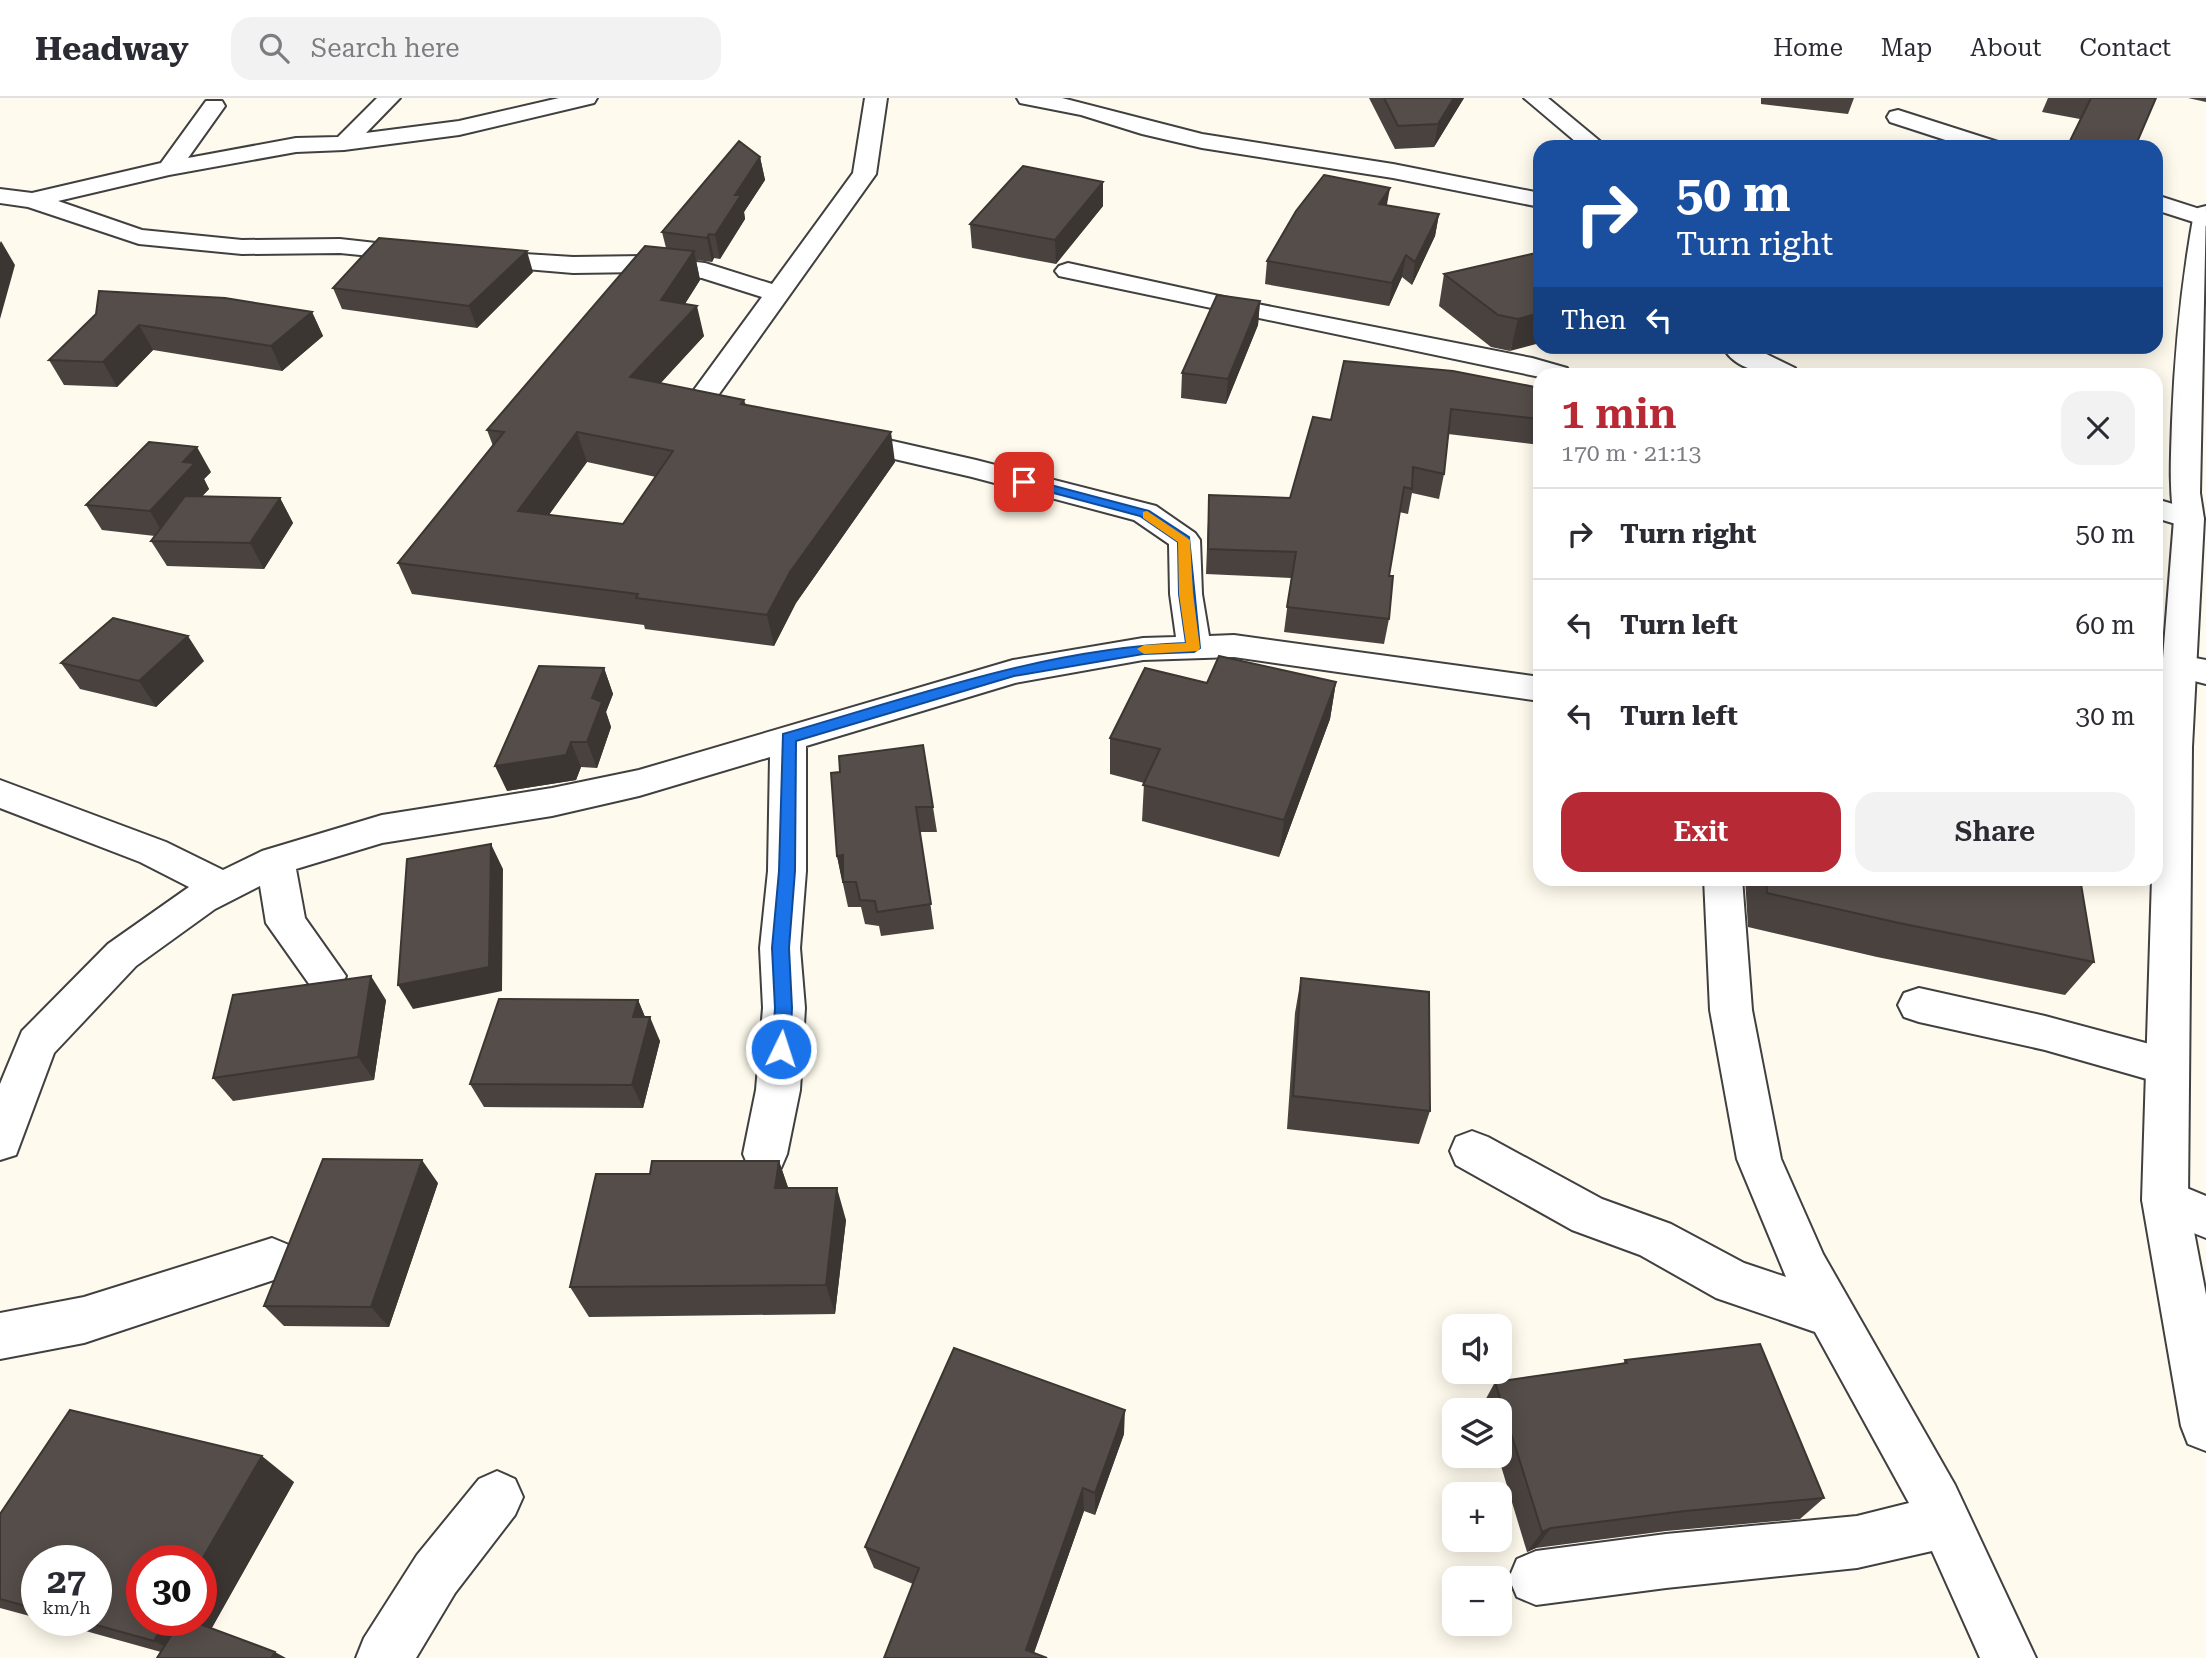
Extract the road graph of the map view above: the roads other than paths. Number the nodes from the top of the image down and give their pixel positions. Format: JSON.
{"nodes":[{"id":1,"x":389,"y":98,"type":"edge"},
{"id":2,"x":586,"y":98,"type":"edge"},
{"id":3,"x":876,"y":98,"type":"edge"},
{"id":4,"x":1028,"y":98,"type":"edge"},
{"id":5,"x":1535,"y":98,"type":"edge"},
{"id":6,"x":214,"y":106,"type":"dead end"},
{"id":7,"x":1898,"y":117,"type":"dead end"},
{"id":8,"x":1586,"y":140,"type":"edge"},
{"id":9,"x":1969,"y":140,"type":"edge"},
{"id":10,"x":344,"y":142,"type":"junction"},
{"id":11,"x":169,"y":168,"type":"junction"},
{"id":12,"x":0,"y":196,"type":"edge"},
{"id":13,"x":1533,"y":199,"type":"edge"},
{"id":14,"x":32,"y":200,"type":"junction"},
{"id":15,"x":2163,"y":204,"type":"edge"},
{"id":16,"x":0,"y":206,"type":"edge"},
{"id":17,"x":2206,"y":213,"type":"edge"},
{"id":18,"x":2206,"y":218,"type":"edge"},
{"id":19,"x":1068,"y":271,"type":"dead end"},
{"id":20,"x":778,"y":294,"type":"junction"},
{"id":21,"x":1741,"y":358,"type":"edge"},
{"id":22,"x":1538,"y":368,"type":"edge"},
{"id":23,"x":1768,"y":368,"type":"edge"},
{"id":24,"x":764,"y":421,"type":"edge"},
{"id":25,"x":817,"y":433,"type":"edge"},
{"id":26,"x":2173,"y":513,"type":"edge"},
{"id":27,"x":1194,"y":648,"type":"junction"},
{"id":28,"x":2192,"y":669,"type":"edge"},
{"id":29,"x":1533,"y":687,"type":"edge"},
{"id":30,"x":2166,"y":715,"type":"edge"},
{"id":31,"x":788,"y":738,"type":"junction"},
{"id":32,"x":0,"y":793,"type":"edge"},
{"id":33,"x":275,"y":861,"type":"junction"},
{"id":34,"x":1723,"y":886,"type":"edge"},
{"id":35,"x":224,"y":887,"type":"junction"},
{"id":36,"x":326,"y":976,"type":"dead end"},
{"id":37,"x":1919,"y":1005,"type":"dead end"},
{"id":38,"x":2168,"y":1067,"type":"junction"},
{"id":39,"x":0,"y":1141,"type":"edge"},
{"id":40,"x":1472,"y":1151,"type":"dead end"},
{"id":41,"x":765,"y":1154,"type":"dead end"},
{"id":42,"x":2186,"y":1209,"type":"edge"},
{"id":43,"x":272,"y":1260,"type":"dead end"},
{"id":44,"x":1831,"y":1314,"type":"junction"},
{"id":45,"x":0,"y":1336,"type":"edge"},
{"id":46,"x":2206,"y":1426,"type":"edge"},
{"id":47,"x":497,"y":1497,"type":"dead end"},
{"id":48,"x":1945,"y":1521,"type":"junction"},
{"id":49,"x":1536,"y":1578,"type":"dead end"},
{"id":50,"x":384,"y":1658,"type":"edge"},
{"id":51,"x":2008,"y":1658,"type":"edge"}],
"edges":[{"from":1,"to":10,"type":"street"},
{"from":2,"to":10,"type":"street"},
{"from":3,"to":20,"type":"street"},
{"from":4,"to":13,"type":"street"},
{"from":5,"to":8,"type":"street"},
{"from":6,"to":11,"type":"street"},
{"from":7,"to":9,"type":"street"},
{"from":10,"to":11,"type":"street"},
{"from":11,"to":14,"type":"street"},
{"from":12,"to":14,"type":"street"},
{"from":14,"to":16,"type":"street"},
{"from":14,"to":20,"type":"street"},
{"from":15,"to":18,"type":"street"},
{"from":17,"to":18,"type":"street"},
{"from":18,"to":26,"type":"street"},
{"from":19,"to":22,"type":"street"},
{"from":20,"to":24,"type":"street"},
{"from":21,"to":23,"type":"street"},
{"from":25,"to":27,"type":"street"},
{"from":26,"to":28,"type":"street"},
{"from":27,"to":29,"type":"street"},
{"from":27,"to":31,"type":"street"},
{"from":28,"to":30,"type":"street"},
{"from":30,"to":38,"type":"street"},
{"from":31,"to":33,"type":"street"},
{"from":31,"to":41,"type":"street"},
{"from":32,"to":35,"type":"street"},
{"from":33,"to":35,"type":"street"},
{"from":33,"to":36,"type":"street"},
{"from":34,"to":44,"type":"street"},
{"from":35,"to":39,"type":"street"},
{"from":37,"to":38,"type":"street"},
{"from":38,"to":42,"type":"street"},
{"from":40,"to":44,"type":"street"},
{"from":42,"to":46,"type":"street"},
{"from":43,"to":45,"type":"street"},
{"from":44,"to":48,"type":"street"},
{"from":47,"to":50,"type":"street"},
{"from":48,"to":49,"type":"street"},
{"from":48,"to":51,"type":"street"}]}
